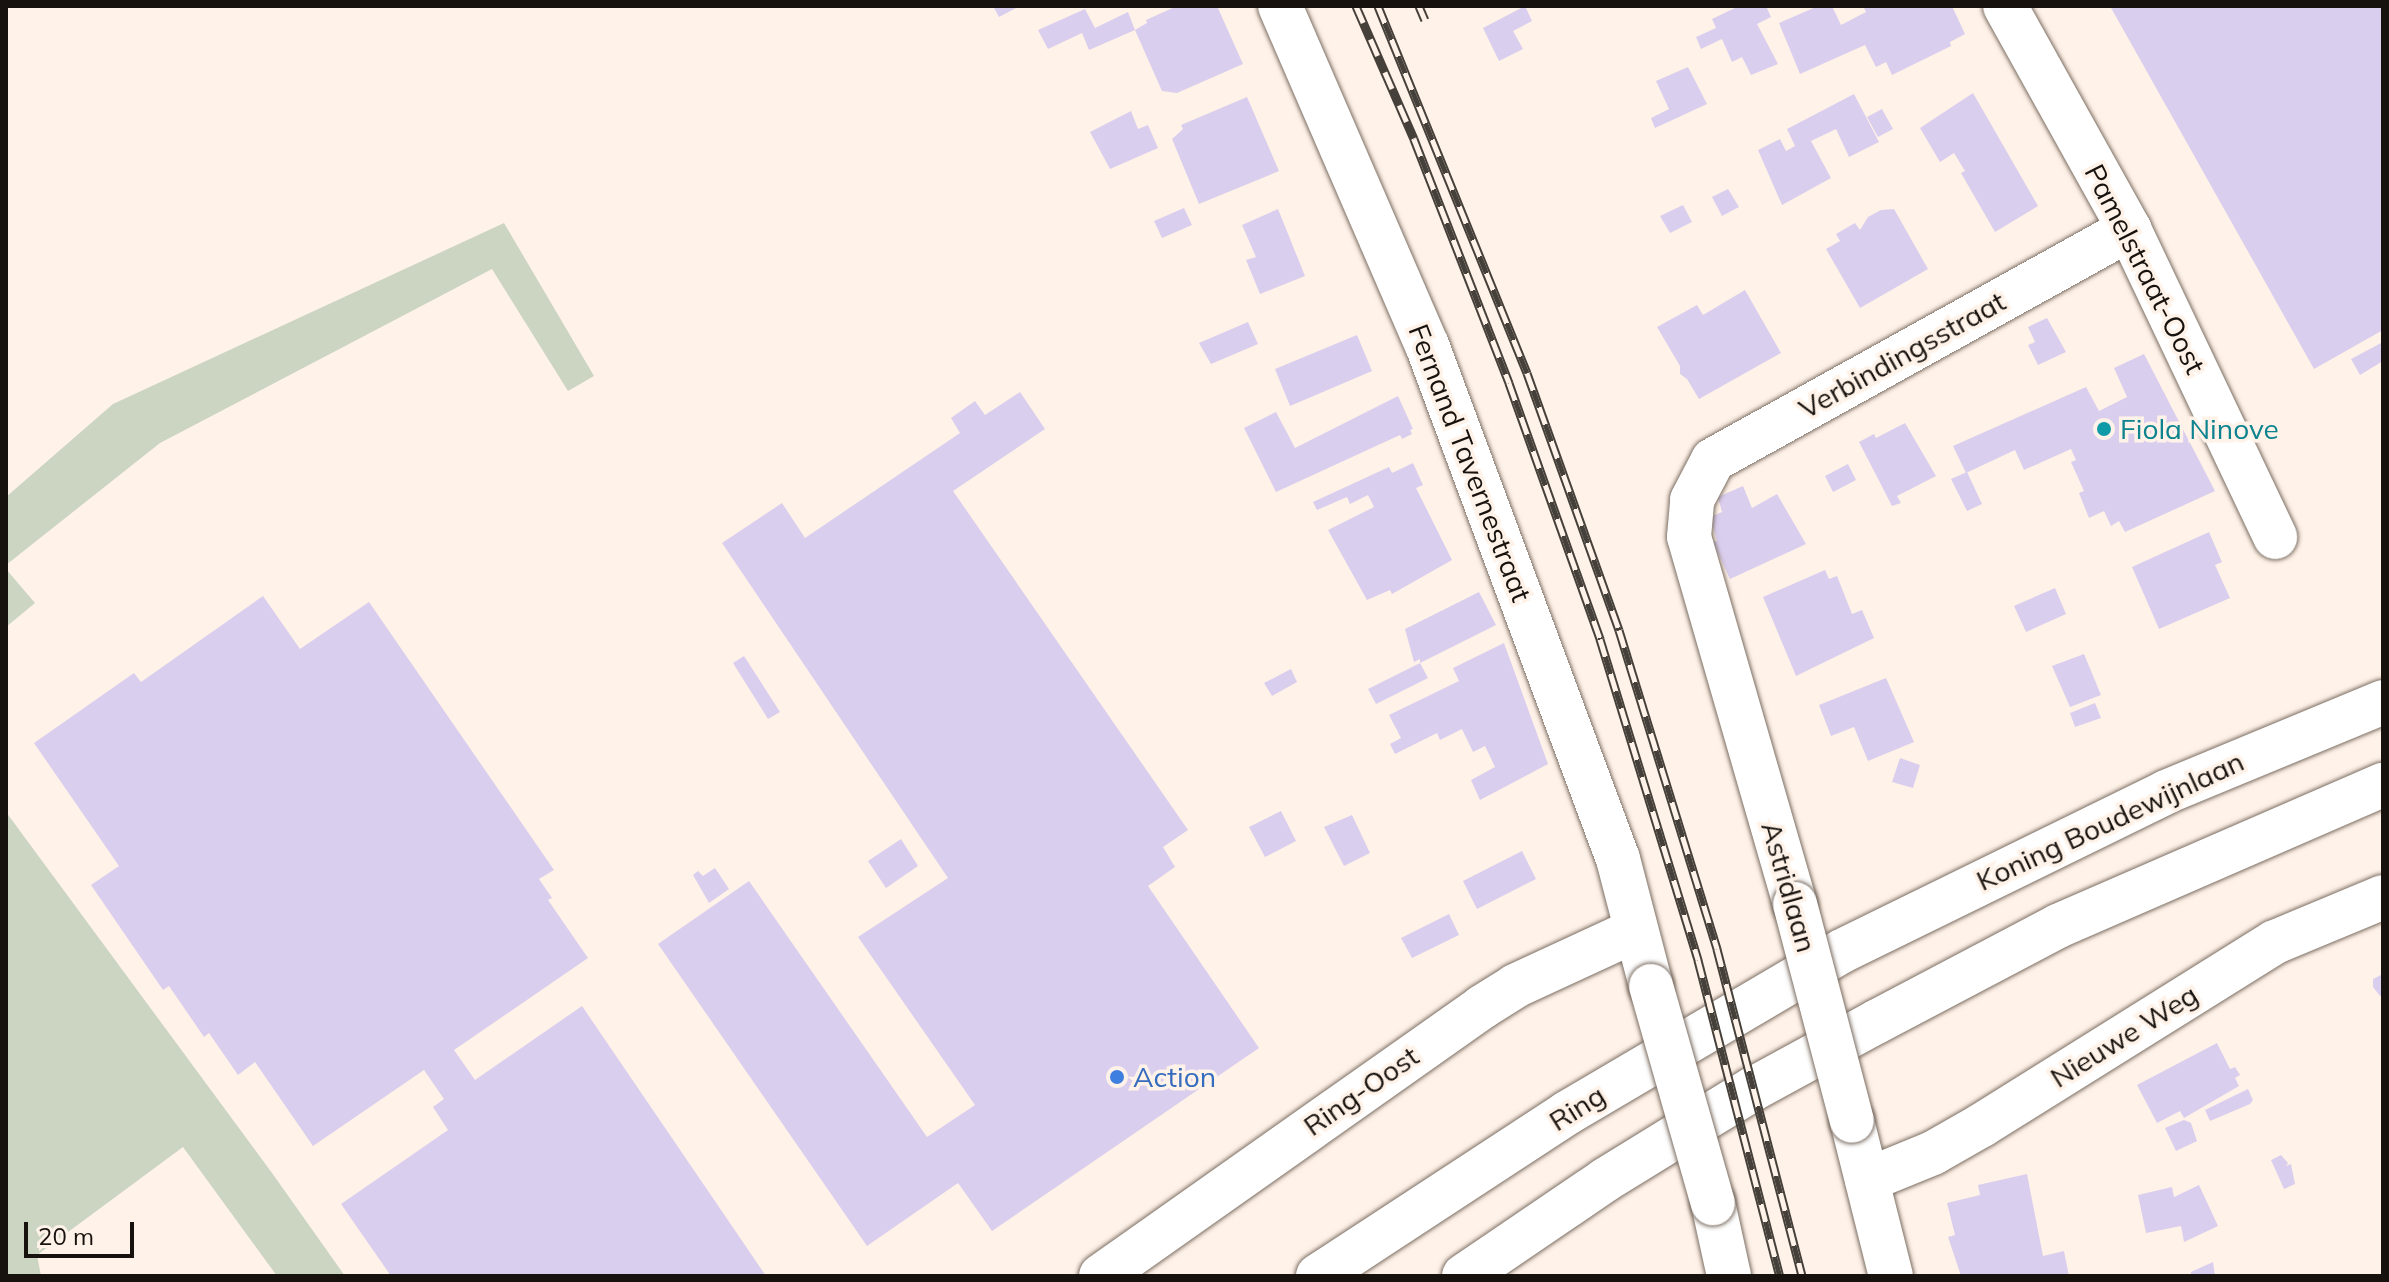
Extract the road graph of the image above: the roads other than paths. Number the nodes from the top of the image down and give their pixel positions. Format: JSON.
{"nodes":[{"id":1,"x":1280,"y":6,"type":"edge"},
{"id":2,"x":2005,"y":6,"type":"edge"},
{"id":3,"x":2129,"y":229,"type":"junction"},
{"id":4,"x":1692,"y":500,"type":"joint"},
{"id":5,"x":2275,"y":537,"type":"dead end"},
{"id":6,"x":2383,"y":702,"type":"edge"},
{"id":7,"x":2383,"y":785,"type":"edge"},
{"id":8,"x":2383,"y":897,"type":"edge"},
{"id":9,"x":1636,"y":930,"type":"junction"},
{"id":10,"x":1842,"y":951,"type":"joint"},
{"id":11,"x":1867,"y":1180,"type":"junction"},
{"id":12,"x":1727,"y":1275,"type":"edge"},
{"id":13,"x":1101,"y":1276,"type":"edge"},
{"id":14,"x":1318,"y":1276,"type":"edge"},
{"id":15,"x":1464,"y":1276,"type":"edge"},
{"id":16,"x":1891,"y":1276,"type":"edge"}],
"edges":[{"from":1,"to":9,"type":"main road","name":"Fernand Tavernestraat"},
{"from":2,"to":3,"type":"main road","name":"Pamelstraat-Oost"},
{"from":3,"to":4,"type":"main road","name":"Verbindingsstraat"},
{"from":3,"to":5,"type":"main road","name":"Pamelstraat-Oost"},
{"from":4,"to":11,"type":"main road","name":"Astridlaan","bridge":true},
{"from":6,"to":10,"type":"main road","name":"Koning Boudewijnlaan"},
{"from":7,"to":15,"type":"main road"},
{"from":8,"to":11,"type":"main road","name":"Nieuwe Weg"},
{"from":9,"to":12,"type":"main road","name":"Fernand Tavernestraat","bridge":true},
{"from":9,"to":13,"type":"main road","name":"Ring-Oost"},
{"from":10,"to":14,"type":"main road","name":"Ring"},
{"from":11,"to":16,"type":"main road","name":"Astridlaan"}]}
